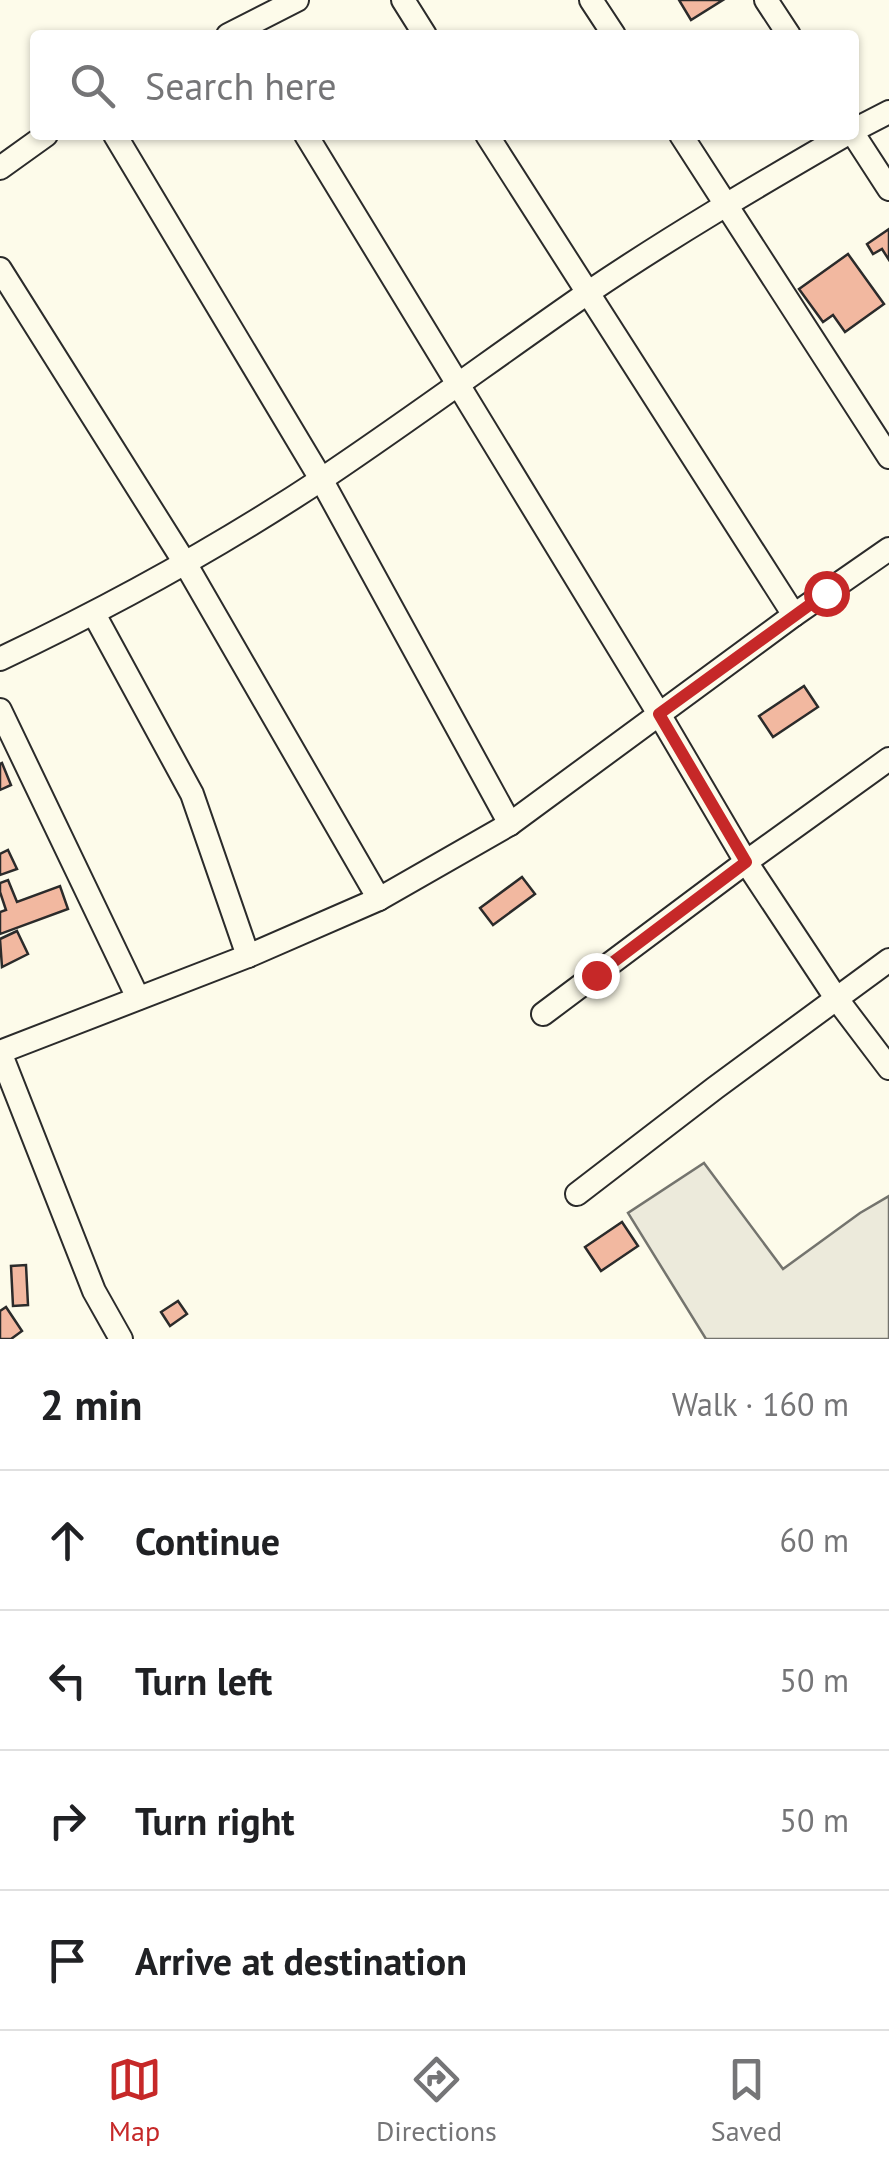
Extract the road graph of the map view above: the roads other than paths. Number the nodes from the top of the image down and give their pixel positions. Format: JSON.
{"nodes":[{"id":1,"x":297,"y":0,"type":"edge"},
{"id":2,"x":403,"y":0,"type":"edge"},
{"id":3,"x":591,"y":0,"type":"edge"},
{"id":4,"x":766,"y":0,"type":"edge"},
{"id":5,"x":243,"y":30,"type":"edge"},
{"id":6,"x":421,"y":30,"type":"edge"},
{"id":7,"x":611,"y":30,"type":"edge"},
{"id":8,"x":786,"y":30,"type":"edge"},
{"id":9,"x":889,"y":112,"type":"edge"},
{"id":10,"x":859,"y":129,"type":"edge"},
{"id":11,"x":39,"y":140,"type":"edge"},
{"id":12,"x":118,"y":140,"type":"edge"},
{"id":13,"x":309,"y":140,"type":"edge"},
{"id":14,"x":490,"y":140,"type":"edge"},
{"id":15,"x":683,"y":140,"type":"edge"},
{"id":16,"x":836,"y":140,"type":"edge"},
{"id":17,"x":859,"y":140,"type":"edge"},
{"id":18,"x":0,"y":168,"type":"edge"},
{"id":19,"x":889,"y":189,"type":"edge"},
{"id":20,"x":726,"y":204,"type":"junction"},
{"id":21,"x":0,"y":269,"type":"edge"},
{"id":22,"x":587,"y":294,"type":"junction"},
{"id":23,"x":460,"y":386,"type":"junction"},
{"id":24,"x":889,"y":457,"type":"edge"},
{"id":25,"x":322,"y":480,"type":"junction"},
{"id":26,"x":889,"y":549,"type":"edge"},
{"id":27,"x":185,"y":562,"type":"junction"},
{"id":28,"x":94,"y":614,"type":"junction"},
{"id":29,"x":794,"y":615,"type":"junction"},
{"id":30,"x":0,"y":659,"type":"edge"},
{"id":31,"x":0,"y":710,"type":"edge"},
{"id":32,"x":659,"y":714,"type":"junction"},
{"id":33,"x":889,"y":759,"type":"edge"},
{"id":34,"x":510,"y":824,"type":"junction"},
{"id":35,"x":746,"y":862,"type":"junction"},
{"id":36,"x":379,"y":898,"type":"junction"},
{"id":37,"x":248,"y":956,"type":"junction"},
{"id":38,"x":889,"y":960,"type":"edge"},
{"id":39,"x":138,"y":998,"type":"junction"},
{"id":40,"x":836,"y":998,"type":"junction"},
{"id":41,"x":544,"y":1014,"type":"dead end"},
{"id":42,"x":0,"y":1052,"type":"edge"},
{"id":43,"x":889,"y":1068,"type":"edge"},
{"id":44,"x":578,"y":1194,"type":"dead end"},
{"id":45,"x":120,"y":1339,"type":"edge"}],
"edges":[{"from":1,"to":5,"type":"street"},
{"from":2,"to":6,"type":"street"},
{"from":3,"to":7,"type":"street"},
{"from":4,"to":8,"type":"street"},
{"from":9,"to":10,"type":"street"},
{"from":11,"to":18,"type":"street"},
{"from":12,"to":25,"type":"street"},
{"from":13,"to":23,"type":"street"},
{"from":14,"to":22,"type":"street"},
{"from":15,"to":20,"type":"street"},
{"from":16,"to":20,"type":"street"},
{"from":17,"to":19,"type":"street"},
{"from":20,"to":22,"type":"street"},
{"from":20,"to":24,"type":"street"},
{"from":21,"to":27,"type":"street"},
{"from":22,"to":23,"type":"street"},
{"from":22,"to":29,"type":"street"},
{"from":23,"to":25,"type":"street"},
{"from":23,"to":32,"type":"street"},
{"from":25,"to":27,"type":"street"},
{"from":25,"to":34,"type":"street"},
{"from":26,"to":29,"type":"street"},
{"from":27,"to":28,"type":"street"},
{"from":27,"to":36,"type":"street"},
{"from":28,"to":30,"type":"street"},
{"from":28,"to":37,"type":"street"},
{"from":29,"to":32,"type":"street"},
{"from":31,"to":39,"type":"street"},
{"from":32,"to":34,"type":"street"},
{"from":32,"to":35,"type":"street"},
{"from":33,"to":35,"type":"street"},
{"from":34,"to":36,"type":"street"},
{"from":35,"to":40,"type":"street"},
{"from":35,"to":41,"type":"street"},
{"from":36,"to":37,"type":"street"},
{"from":37,"to":39,"type":"street"},
{"from":38,"to":40,"type":"street"},
{"from":39,"to":42,"type":"street"},
{"from":40,"to":43,"type":"street"},
{"from":40,"to":44,"type":"street"},
{"from":42,"to":45,"type":"street"}]}
